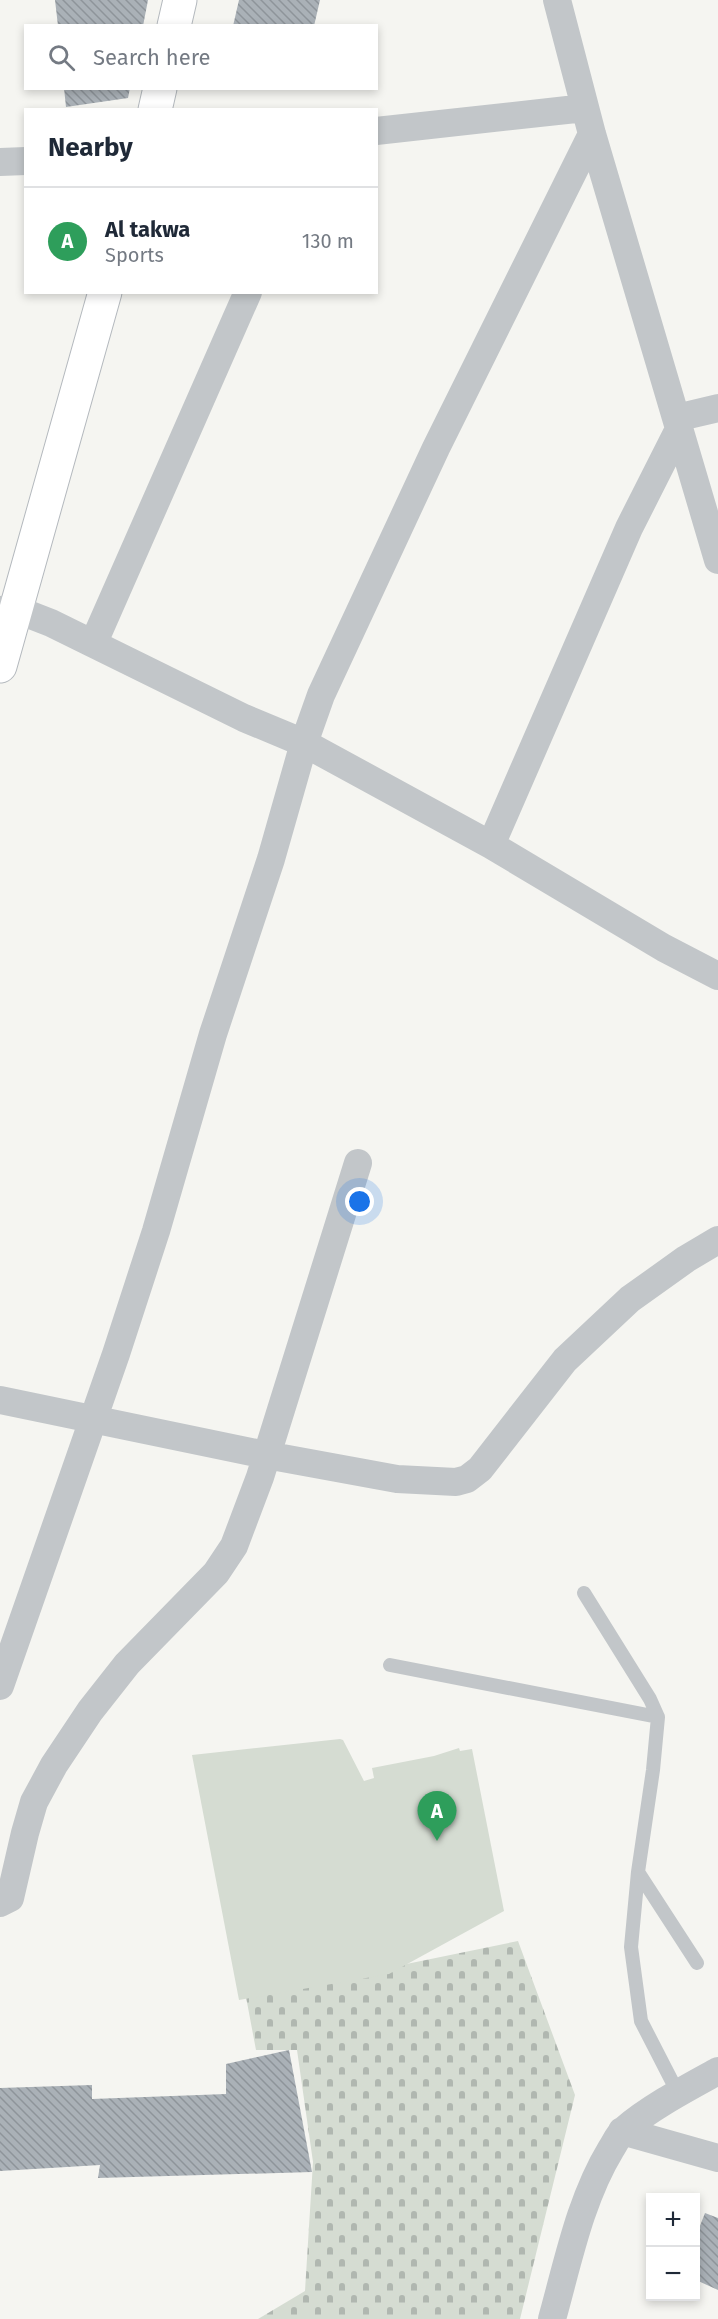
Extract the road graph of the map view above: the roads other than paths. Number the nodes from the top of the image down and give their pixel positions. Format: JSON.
{"nodes":[{"id":1,"x":180,"y":0,"type":"edge"},
{"id":2,"x":557,"y":0,"type":"edge"},
{"id":3,"x":174,"y":24,"type":"edge"},
{"id":4,"x":160,"y":90,"type":"edge"},
{"id":5,"x":155,"y":108,"type":"edge"},
{"id":6,"x":589,"y":121,"type":"junction"},
{"id":7,"x":378,"y":131,"type":"edge"},
{"id":8,"x":24,"y":161,"type":"edge"},
{"id":9,"x":0,"y":162,"type":"edge"},
{"id":10,"x":104,"y":294,"type":"edge"},
{"id":11,"x":247,"y":294,"type":"edge"},
{"id":12,"x":718,"y":408,"type":"edge"},
{"id":13,"x":677,"y":424,"type":"junction"},
{"id":14,"x":718,"y":561,"type":"edge"},
{"id":15,"x":7,"y":610,"type":"edge"},
{"id":16,"x":94,"y":642,"type":"junction"},
{"id":17,"x":0,"y":666,"type":"edge"},
{"id":18,"x":304,"y":743,"type":"junction"},
{"id":19,"x":491,"y":845,"type":"junction"},
{"id":20,"x":718,"y":976,"type":"edge"},
{"id":21,"x":358,"y":1163,"type":"dead end"},
{"id":22,"x":718,"y":1240,"type":"edge"},
{"id":23,"x":0,"y":1400,"type":"edge"},
{"id":24,"x":92,"y":1419,"type":"junction"},
{"id":25,"x":266,"y":1455,"type":"junction"},
{"id":26,"x":584,"y":1593,"type":"dead end"},
{"id":27,"x":390,"y":1665,"type":"dead end"},
{"id":28,"x":0,"y":1686,"type":"edge"},
{"id":29,"x":658,"y":1717,"type":"junction"},
{"id":30,"x":638,"y":1872,"type":"junction"},
{"id":31,"x":0,"y":1904,"type":"edge"},
{"id":32,"x":697,"y":1963,"type":"dead end"},
{"id":33,"x":718,"y":2071,"type":"edge"},
{"id":34,"x":678,"y":2093,"type":"junction"},
{"id":35,"x":622,"y":2131,"type":"junction"},
{"id":36,"x":718,"y":2158,"type":"edge"},
{"id":37,"x":552,"y":2319,"type":"edge"}],
"edges":[{"from":1,"to":3,"type":"main road"},
{"from":2,"to":6,"type":"street"},
{"from":4,"to":5,"type":"main road"},
{"from":6,"to":7,"type":"street"},
{"from":6,"to":13,"type":"street"},
{"from":6,"to":18,"type":"street"},
{"from":8,"to":9,"type":"street"},
{"from":10,"to":15,"type":"main road"},
{"from":11,"to":16,"type":"street"},
{"from":12,"to":13,"type":"street"},
{"from":13,"to":14,"type":"street"},
{"from":13,"to":19,"type":"street"},
{"from":15,"to":16,"type":"street"},
{"from":15,"to":17,"type":"main road"},
{"from":16,"to":18,"type":"street"},
{"from":18,"to":19,"type":"street"},
{"from":18,"to":24,"type":"street"},
{"from":19,"to":20,"type":"street"},
{"from":21,"to":25,"type":"street"},
{"from":22,"to":25,"type":"street"},
{"from":23,"to":24,"type":"street"},
{"from":24,"to":25,"type":"street"},
{"from":24,"to":28,"type":"street"},
{"from":25,"to":31,"type":"street"},
{"from":26,"to":29,"type":"lane"},
{"from":27,"to":29,"type":"lane"},
{"from":29,"to":30,"type":"lane"},
{"from":30,"to":32,"type":"lane"},
{"from":30,"to":34,"type":"lane"},
{"from":33,"to":34,"type":"street"},
{"from":34,"to":35,"type":"street"},
{"from":35,"to":36,"type":"street"},
{"from":35,"to":37,"type":"street"}]}
